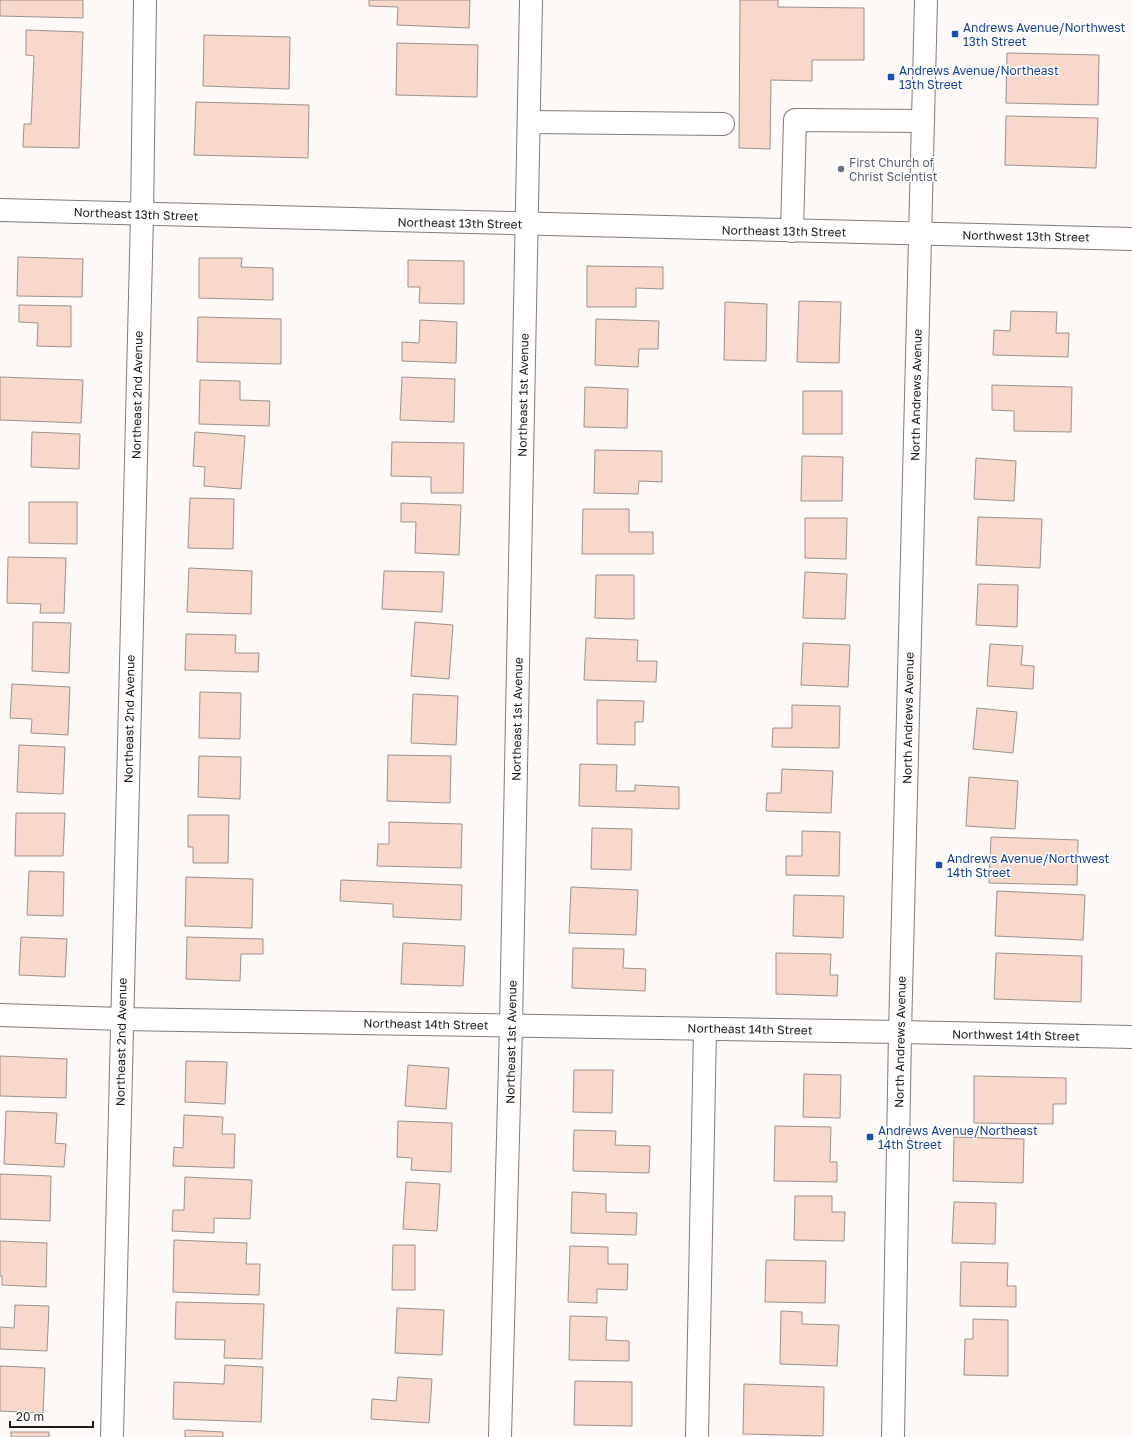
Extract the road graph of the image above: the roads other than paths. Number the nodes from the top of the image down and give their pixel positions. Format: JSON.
{"nodes":[{"id":1,"x":144,"y":0,"type":"edge"},
{"id":2,"x":531,"y":0,"type":"edge"},
{"id":3,"x":926,"y":0,"type":"edge"},
{"id":4,"x":923,"y":121,"type":"junction"},
{"id":5,"x":529,"y":122,"type":"junction"},
{"id":6,"x":723,"y":124,"type":"dead end"},
{"id":7,"x":0,"y":210,"type":"edge"},
{"id":8,"x":142,"y":215,"type":"junction"},
{"id":9,"x":527,"y":224,"type":"junction"},
{"id":10,"x":792,"y":231,"type":"junction"},
{"id":11,"x":920,"y":234,"type":"junction"},
{"id":12,"x":1132,"y":239,"type":"edge"},
{"id":13,"x":0,"y":1015,"type":"edge"},
{"id":14,"x":122,"y":1019,"type":"junction"},
{"id":15,"x":511,"y":1026,"type":"junction"},
{"id":16,"x":705,"y":1029,"type":"junction"},
{"id":17,"x":900,"y":1032,"type":"junction"},
{"id":18,"x":1132,"y":1037,"type":"edge"},
{"id":19,"x":112,"y":1437,"type":"edge"},
{"id":20,"x":500,"y":1437,"type":"edge"},
{"id":21,"x":697,"y":1437,"type":"edge"},
{"id":22,"x":893,"y":1437,"type":"edge"}],
"edges":[{"from":1,"to":8,"type":"street","name":"Northeast 2nd Avenue"},
{"from":2,"to":5,"type":"street","name":"Northeast 1st Avenue"},
{"from":3,"to":4,"type":"street","name":"North Andrews Avenue"},
{"from":4,"to":10,"type":"street"},
{"from":4,"to":11,"type":"street","name":"North Andrews Avenue"},
{"from":5,"to":6,"type":"street"},
{"from":5,"to":9,"type":"street","name":"Northeast 1st Avenue"},
{"from":7,"to":8,"type":"street","name":"Northeast 13th Street"},
{"from":8,"to":9,"type":"street","name":"Northeast 13th Street"},
{"from":8,"to":14,"type":"street","name":"Northeast 2nd Avenue"},
{"from":9,"to":10,"type":"street","name":"Northeast 13th Street"},
{"from":9,"to":15,"type":"street","name":"Northeast 1st Avenue"},
{"from":10,"to":11,"type":"street","name":"Northeast 13th Street"},
{"from":11,"to":12,"type":"street","name":"Northwest 13th Street"},
{"from":11,"to":17,"type":"street","name":"North Andrews Avenue"},
{"from":13,"to":14,"type":"street","name":"Northeast 14th Street"},
{"from":14,"to":15,"type":"street","name":"Northeast 14th Street"},
{"from":14,"to":19,"type":"street","name":"Northeast 2nd Avenue"},
{"from":15,"to":16,"type":"street","name":"Northeast 14th Street"},
{"from":15,"to":20,"type":"street","name":"Northeast 1st Avenue"},
{"from":16,"to":17,"type":"street","name":"Northeast 14th Street"},
{"from":16,"to":21,"type":"street"},
{"from":17,"to":18,"type":"street","name":"Northwest 14th Street"},
{"from":17,"to":22,"type":"street","name":"North Andrews Avenue"}]}
